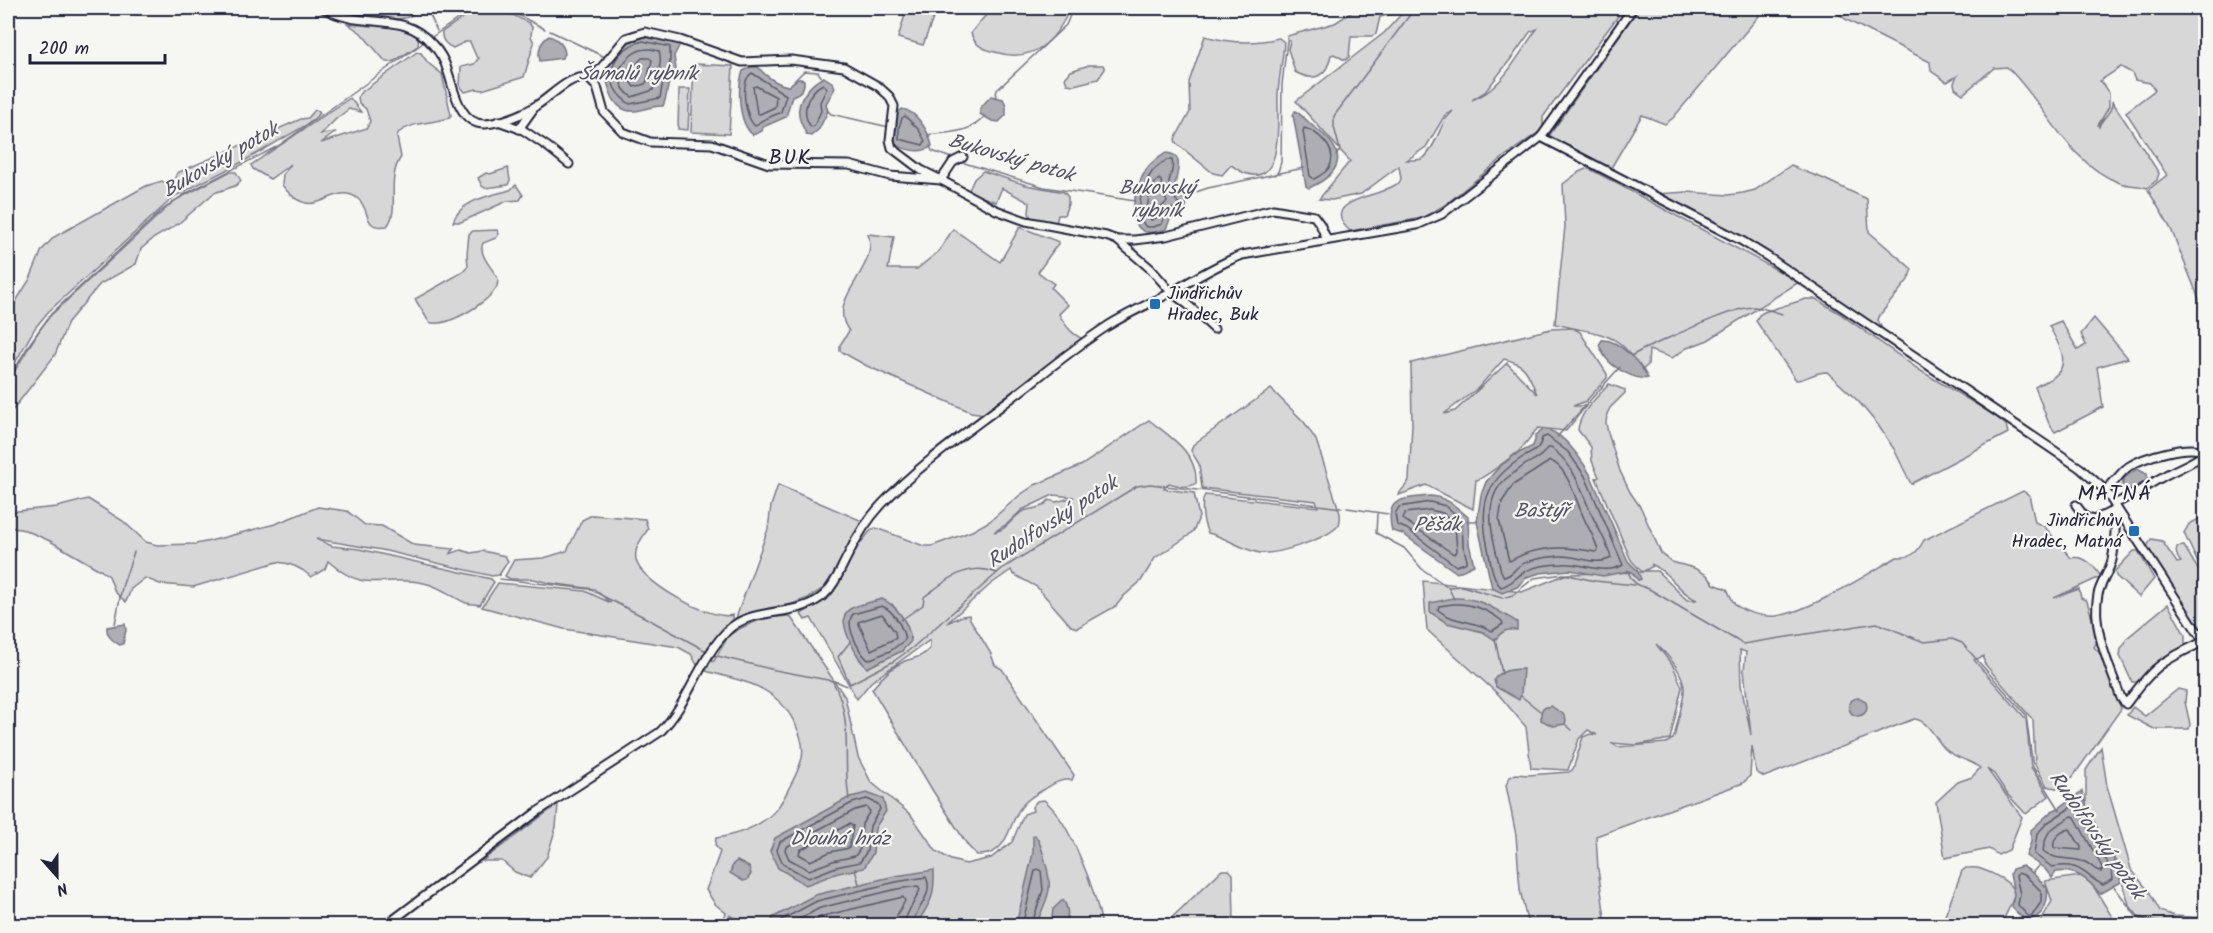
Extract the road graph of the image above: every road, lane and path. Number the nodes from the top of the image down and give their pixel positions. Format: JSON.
{"nodes":[{"id":1,"x":323,"y":8,"type":"edge"},
{"id":2,"x":1633,"y":8,"type":"edge"},
{"id":3,"x":591,"y":80,"type":"junction"},
{"id":4,"x":536,"y":106,"type":"junction"},
{"id":5,"x":498,"y":121,"type":"junction"},
{"id":6,"x":519,"y":129,"type":"junction"},
{"id":7,"x":1541,"y":137,"type":"junction"},
{"id":8,"x":959,"y":159,"type":"dead end"},
{"id":9,"x":569,"y":164,"type":"dead end"},
{"id":10,"x":941,"y":180,"type":"junction"},
{"id":11,"x":1117,"y":240,"type":"junction"},
{"id":12,"x":1327,"y":240,"type":"junction"},
{"id":13,"x":1171,"y":292,"type":"junction"},
{"id":14,"x":1214,"y":329,"type":"dead end"},
{"id":15,"x":2205,"y":453,"type":"edge"},
{"id":16,"x":2105,"y":490,"type":"junction"},
{"id":17,"x":2076,"y":505,"type":"dead end"},
{"id":18,"x":2115,"y":506,"type":"junction"},
{"id":19,"x":2204,"y":643,"type":"edge"},
{"id":20,"x":385,"y":926,"type":"edge"}],
"edges":[{"from":1,"to":5,"type":"street"},
{"from":2,"to":7,"type":"street"},
{"from":3,"to":4,"type":"street"},
{"from":3,"to":10,"type":"street"},
{"from":3,"to":10,"type":"street"},
{"from":4,"to":5,"type":"street"},
{"from":4,"to":6,"type":"street"},
{"from":5,"to":6,"type":"street"},
{"from":6,"to":9,"type":"street"},
{"from":7,"to":12,"type":"street"},
{"from":7,"to":16,"type":"street"},
{"from":8,"to":10,"type":"street"},
{"from":10,"to":11,"type":"street"},
{"from":11,"to":12,"type":"street"},
{"from":11,"to":13,"type":"street"},
{"from":12,"to":13,"type":"street"},
{"from":13,"to":14,"type":"street"},
{"from":13,"to":20,"type":"street"},
{"from":15,"to":16,"type":"street"},
{"from":15,"to":18,"type":"street"},
{"from":16,"to":18,"type":"street"},
{"from":17,"to":18,"type":"street"},
{"from":18,"to":19,"type":"street"},
{"from":18,"to":19,"type":"street"}]}
